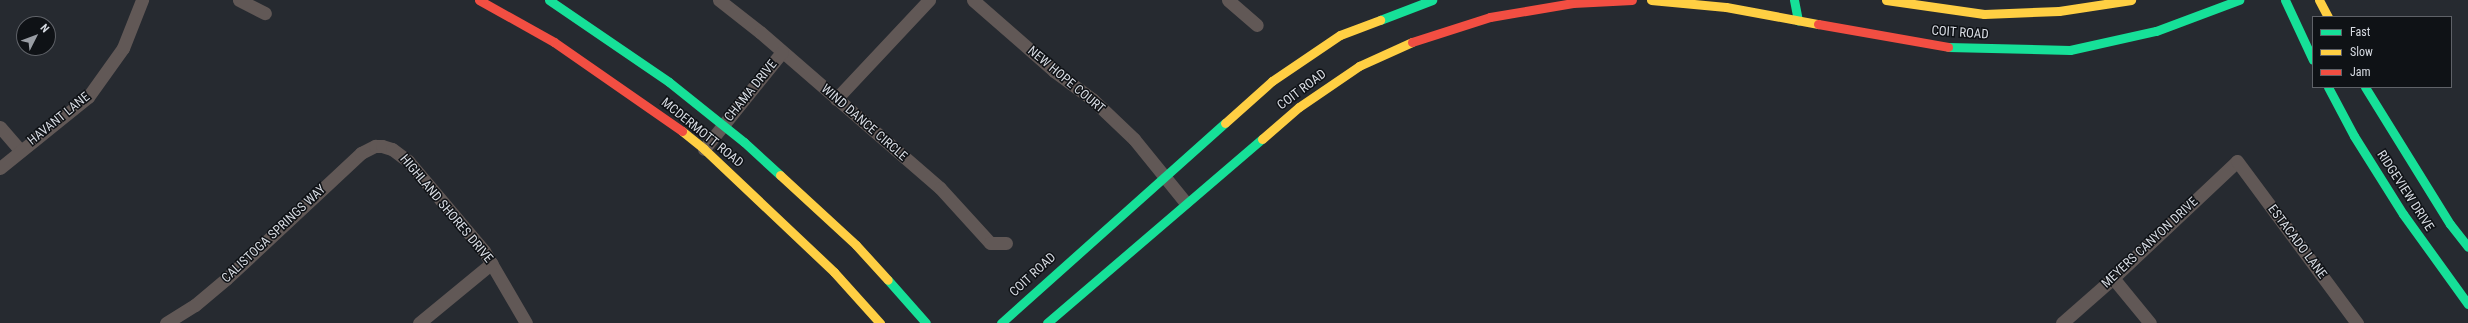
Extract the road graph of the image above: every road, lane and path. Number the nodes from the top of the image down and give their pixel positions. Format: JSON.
{"nodes":[{"id":1,"x":142,"y":0,"type":"edge"},
{"id":2,"x":240,"y":0,"type":"edge"},
{"id":3,"x":479,"y":0,"type":"edge"},
{"id":4,"x":549,"y":0,"type":"edge"},
{"id":5,"x":719,"y":0,"type":"edge"},
{"id":6,"x":930,"y":0,"type":"edge"},
{"id":7,"x":973,"y":0,"type":"edge"},
{"id":8,"x":1228,"y":0,"type":"edge"},
{"id":9,"x":1432,"y":0,"type":"edge"},
{"id":10,"x":1632,"y":0,"type":"edge"},
{"id":11,"x":1651,"y":0,"type":"edge"},
{"id":12,"x":1794,"y":0,"type":"edge"},
{"id":13,"x":1886,"y":0,"type":"edge"},
{"id":14,"x":2131,"y":0,"type":"edge"},
{"id":15,"x":2239,"y":0,"type":"edge"},
{"id":16,"x":2285,"y":0,"type":"edge"},
{"id":17,"x":2319,"y":0,"type":"edge"},
{"id":18,"x":1779,"y":6,"type":"dead end"},
{"id":19,"x":265,"y":13,"type":"dead end"},
{"id":20,"x":1774,"y":16,"type":"junction"},
{"id":21,"x":2327,"y":16,"type":"edge"},
{"id":22,"x":1798,"y":21,"type":"junction"},
{"id":23,"x":1257,"y":25,"type":"dead end"},
{"id":24,"x":782,"y":52,"type":"junction"},
{"id":25,"x":2312,"y":58,"type":"edge"},
{"id":26,"x":2329,"y":88,"type":"edge"},
{"id":27,"x":2366,"y":88,"type":"edge"},
{"id":28,"x":836,"y":100,"type":"junction"},
{"id":29,"x":723,"y":126,"type":"junction"},
{"id":30,"x":0,"y":127,"type":"edge"},
{"id":31,"x":382,"y":146,"type":"joint"},
{"id":32,"x":704,"y":149,"type":"junction"},
{"id":33,"x":20,"y":150,"type":"junction"},
{"id":34,"x":2237,"y":161,"type":"joint"},
{"id":35,"x":0,"y":168,"type":"edge"},
{"id":36,"x":1165,"y":175,"type":"junction"},
{"id":37,"x":1186,"y":202,"type":"junction"},
{"id":38,"x":1006,"y":243,"type":"dead end"},
{"id":39,"x":2468,"y":247,"type":"edge"},
{"id":40,"x":492,"y":263,"type":"junction"},
{"id":41,"x":2113,"y":278,"type":"junction"},
{"id":42,"x":2468,"y":304,"type":"edge"},
{"id":43,"x":166,"y":323,"type":"edge"},
{"id":44,"x":419,"y":323,"type":"edge"},
{"id":45,"x":526,"y":323,"type":"edge"},
{"id":46,"x":880,"y":323,"type":"edge"},
{"id":47,"x":926,"y":323,"type":"edge"},
{"id":48,"x":1001,"y":323,"type":"edge"},
{"id":49,"x":1047,"y":323,"type":"edge"},
{"id":50,"x":2062,"y":323,"type":"edge"},
{"id":51,"x":2150,"y":323,"type":"edge"},
{"id":52,"x":2357,"y":323,"type":"edge"}],
"edges":[{"from":1,"to":33,"type":"street","name":"HAVANT LANE"},
{"from":2,"to":19,"type":"street"},
{"from":3,"to":32,"type":"main road","name":"MCDERMOTT ROAD"},
{"from":4,"to":29,"type":"main road","name":"MCDERMOTT ROAD"},
{"from":5,"to":24,"type":"street","name":"WIND DANCE CIRCLE"},
{"from":6,"to":28,"type":"street"},
{"from":7,"to":36,"type":"street","name":"NEW HOPE COURT"},
{"from":8,"to":23,"type":"street"},
{"from":9,"to":36,"type":"main road","name":"COIT ROAD"},
{"from":10,"to":37,"type":"main road","name":"COIT ROAD"},
{"from":11,"to":20,"type":"main road","name":"COIT ROAD"},
{"from":12,"to":22,"type":"main road"},
{"from":13,"to":14,"type":"main road","name":"COIT ROAD"},
{"from":15,"to":22,"type":"main road","name":"COIT ROAD"},
{"from":16,"to":25,"type":"main road"},
{"from":17,"to":21,"type":"main road"},
{"from":18,"to":20,"type":"main road"},
{"from":20,"to":22,"type":"main road","name":"COIT ROAD"},
{"from":24,"to":28,"type":"street","name":"WIND DANCE CIRCLE"},
{"from":24,"to":29,"type":"street","name":"CHAMA DRIVE"},
{"from":26,"to":42,"type":"main road","name":"RIDGEVIEW DRIVE"},
{"from":27,"to":39,"type":"main road","name":"RIDGEVIEW DRIVE"},
{"from":28,"to":38,"type":"street","name":"WIND DANCE CIRCLE"},
{"from":29,"to":32,"type":"street","name":"CHAMA DRIVE"},
{"from":29,"to":47,"type":"main road","name":"MCDERMOTT ROAD"},
{"from":30,"to":33,"type":"street"},
{"from":31,"to":40,"type":"street","name":"HIGHLAND SHORES DRIVE"},
{"from":31,"to":43,"type":"street","name":"CALISTOGA SPRINGS WAY"},
{"from":32,"to":46,"type":"main road","name":"MCDERMOTT ROAD"},
{"from":33,"to":35,"type":"street","name":"HAVANT LANE"},
{"from":34,"to":41,"type":"street","name":"MEYERS CANYON DRIVE"},
{"from":34,"to":52,"type":"street","name":"ESTACADO LANE"},
{"from":36,"to":37,"type":"street","name":"NEW HOPE COURT"},
{"from":36,"to":48,"type":"main road","name":"COIT ROAD"},
{"from":37,"to":49,"type":"main road","name":"COIT ROAD"},
{"from":40,"to":44,"type":"street"},
{"from":40,"to":45,"type":"street","name":"HIGHLAND SHORES DRIVE"},
{"from":41,"to":50,"type":"street","name":"MEYERS CANYON DRIVE"},
{"from":41,"to":51,"type":"street"}]}
